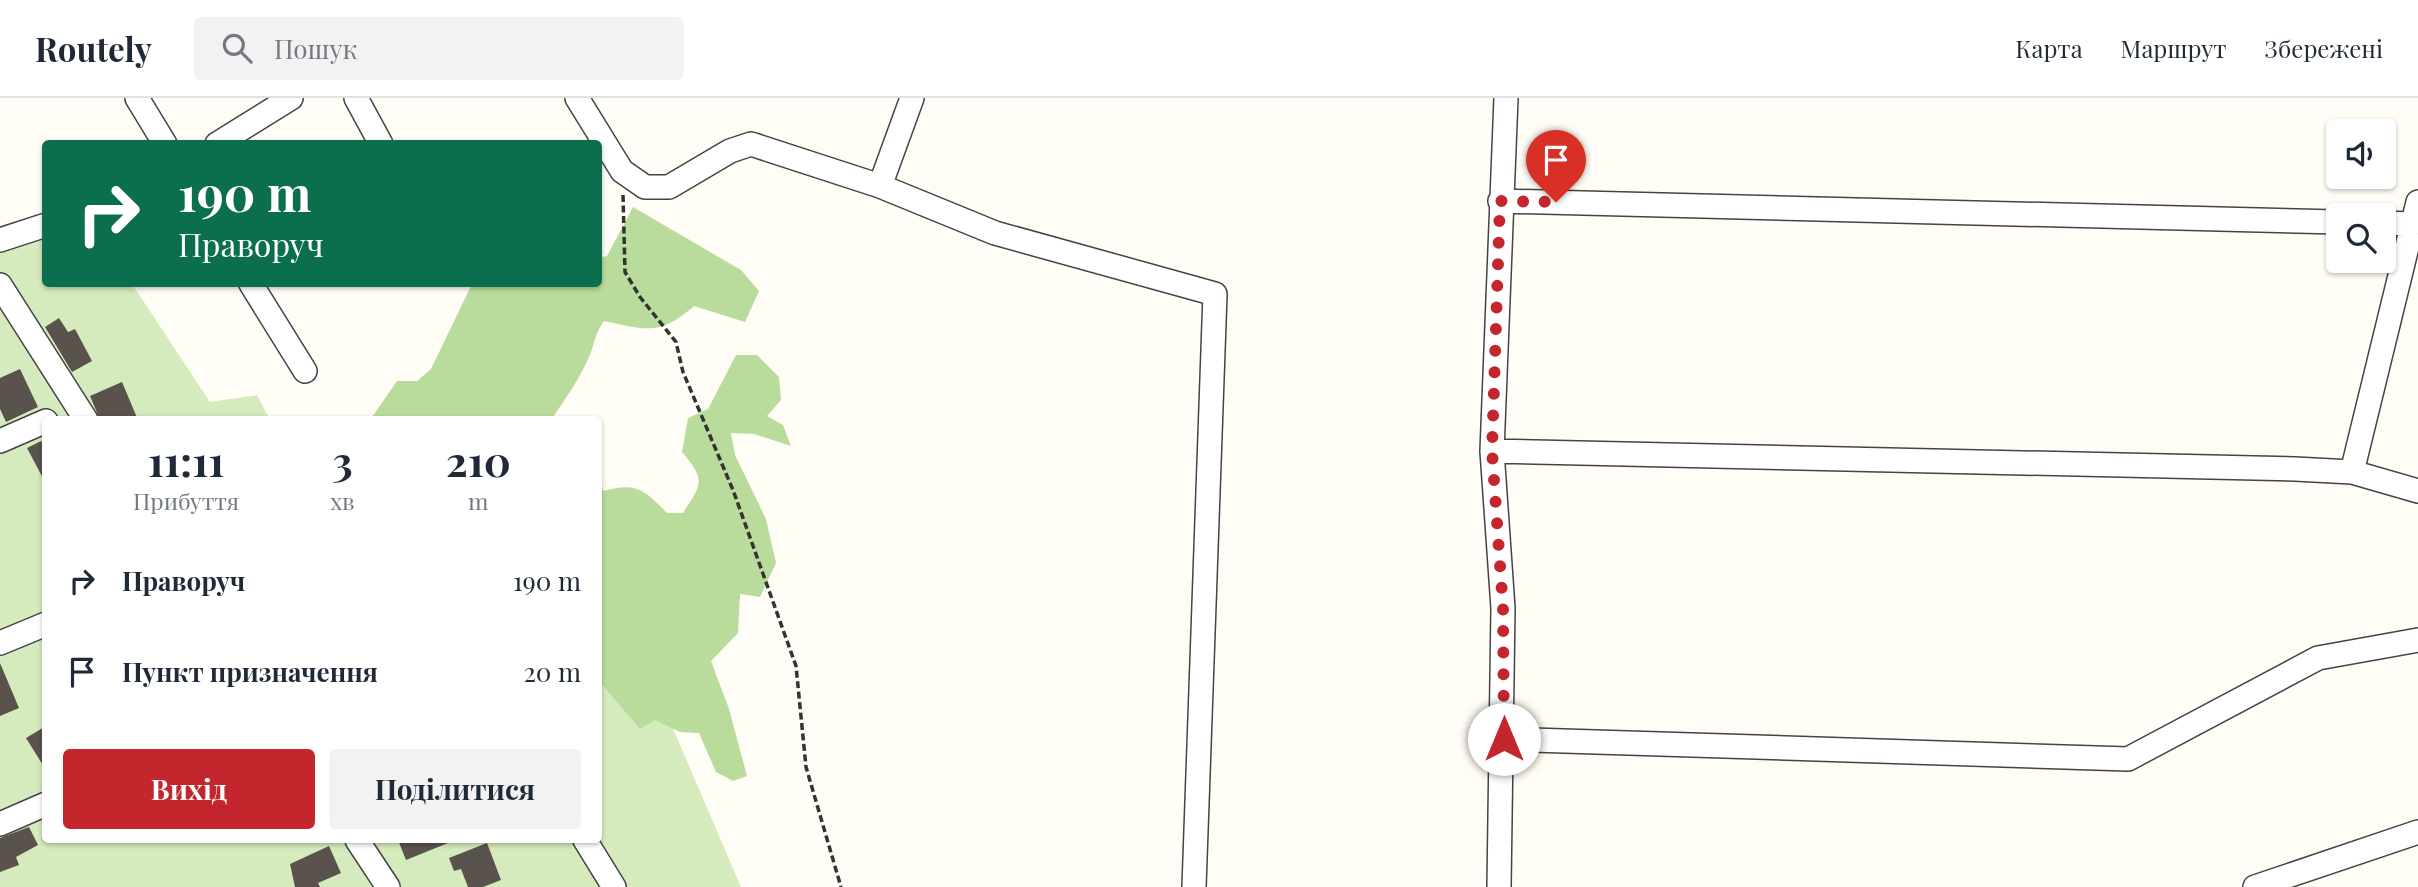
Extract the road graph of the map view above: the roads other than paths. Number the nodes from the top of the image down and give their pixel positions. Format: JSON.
{"nodes":[{"id":1,"x":138,"y":98,"type":"edge"},
{"id":2,"x":292,"y":98,"type":"edge"},
{"id":3,"x":356,"y":98,"type":"edge"},
{"id":4,"x":577,"y":98,"type":"edge"},
{"id":5,"x":912,"y":98,"type":"edge"},
{"id":6,"x":1506,"y":98,"type":"edge"},
{"id":7,"x":163,"y":140,"type":"edge"},
{"id":8,"x":224,"y":140,"type":"edge"},
{"id":9,"x":379,"y":140,"type":"edge"},
{"id":10,"x":880,"y":186,"type":"junction"},
{"id":11,"x":1500,"y":201,"type":"junction"},
{"id":12,"x":2415,"y":213,"type":"edge"},
{"id":13,"x":2396,"y":219,"type":"edge"},
{"id":14,"x":2326,"y":222,"type":"edge"},
{"id":15,"x":42,"y":226,"type":"edge"},
{"id":16,"x":0,"y":240,"type":"edge"},
{"id":17,"x":0,"y":285,"type":"edge"},
{"id":18,"x":253,"y":287,"type":"edge"},
{"id":19,"x":305,"y":371,"type":"dead end"},
{"id":20,"x":82,"y":414,"type":"edge"},
{"id":21,"x":42,"y":423,"type":"edge"},
{"id":22,"x":0,"y":441,"type":"edge"},
{"id":23,"x":1492,"y":451,"type":"junction"},
{"id":24,"x":2352,"y":472,"type":"junction"},
{"id":25,"x":2418,"y":491,"type":"edge"},
{"id":26,"x":42,"y":626,"type":"edge"},
{"id":27,"x":2418,"y":640,"type":"edge"},
{"id":28,"x":0,"y":643,"type":"edge"},
{"id":29,"x":1504,"y":739,"type":"junction"},
{"id":30,"x":42,"y":806,"type":"edge"},
{"id":31,"x":0,"y":824,"type":"edge"},
{"id":32,"x":2418,"y":832,"type":"edge"},
{"id":33,"x":359,"y":843,"type":"edge"},
{"id":34,"x":587,"y":843,"type":"edge"},
{"id":35,"x":386,"y":886,"type":"edge"},
{"id":36,"x":614,"y":887,"type":"edge"},
{"id":37,"x":1194,"y":887,"type":"edge"},
{"id":38,"x":1499,"y":887,"type":"edge"},
{"id":39,"x":2255,"y":887,"type":"edge"}],
"edges":[{"from":1,"to":7,"type":"street"},
{"from":2,"to":8,"type":"street"},
{"from":3,"to":9,"type":"street"},
{"from":4,"to":10,"type":"street"},
{"from":5,"to":10,"type":"street"},
{"from":6,"to":11,"type":"street"},
{"from":10,"to":37,"type":"street"},
{"from":11,"to":14,"type":"street"},
{"from":11,"to":23,"type":"street"},
{"from":12,"to":13,"type":"street"},
{"from":12,"to":24,"type":"street"},
{"from":15,"to":16,"type":"street"},
{"from":17,"to":20,"type":"street"},
{"from":18,"to":19,"type":"street"},
{"from":21,"to":22,"type":"street"},
{"from":23,"to":24,"type":"street"},
{"from":23,"to":29,"type":"street"},
{"from":24,"to":25,"type":"street"},
{"from":26,"to":28,"type":"street"},
{"from":27,"to":29,"type":"street"},
{"from":29,"to":38,"type":"street"},
{"from":30,"to":31,"type":"street"},
{"from":32,"to":39,"type":"street"},
{"from":33,"to":35,"type":"street"},
{"from":34,"to":36,"type":"street"}]}
